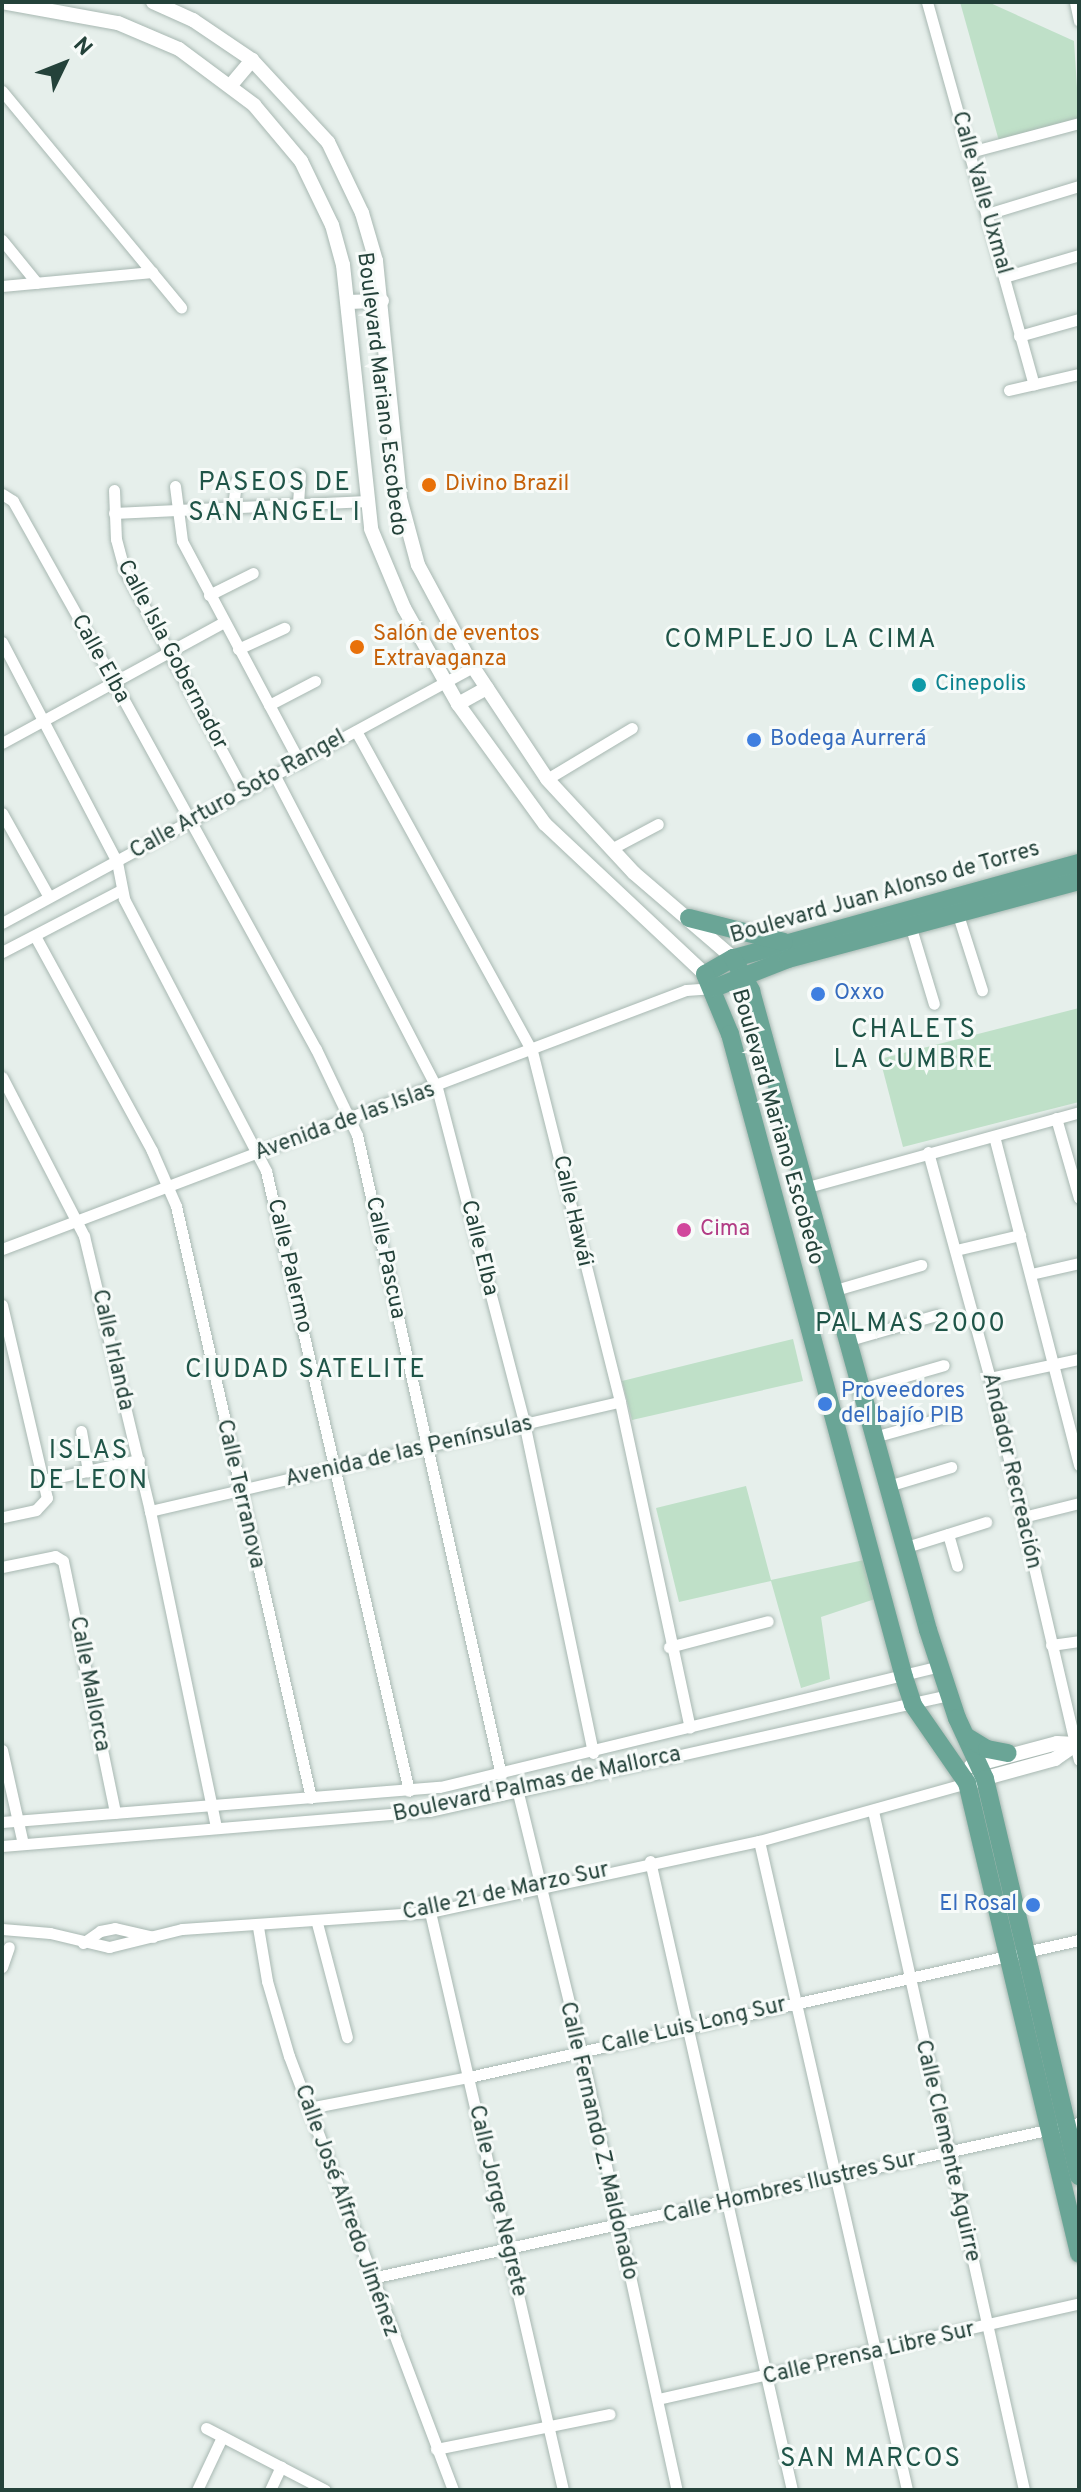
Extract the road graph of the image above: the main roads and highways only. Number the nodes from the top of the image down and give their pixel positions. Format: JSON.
{"nodes":[{"id":1,"x":1079,"y":863,"type":"edge"},
{"id":2,"x":1079,"y":881,"type":"edge"},
{"id":3,"x":689,"y":918,"type":"road end"},
{"id":4,"x":787,"y":942,"type":"junction"},
{"id":5,"x":733,"y":958,"type":"junction"},
{"id":6,"x":744,"y":975,"type":"junction"},
{"id":7,"x":710,"y":981,"type":"junction"},
{"id":8,"x":963,"y":1733,"type":"junction"},
{"id":9,"x":1008,"y":1753,"type":"road end"},
{"id":10,"x":969,"y":1775,"type":"junction"},
{"id":11,"x":1065,"y":2126,"type":"edge"},
{"id":12,"x":1079,"y":2176,"type":"edge"},
{"id":13,"x":1079,"y":2254,"type":"edge"}],
"edges":[{"from":1,"to":4,"type":"main road","name":"Boulevard Juan Alonso de Torres"},
{"from":2,"to":6,"type":"main road","name":"Boulevard Juan Alonso de Torres"},
{"from":3,"to":4,"type":"main road"},
{"from":4,"to":5,"type":"main road","name":"Boulevard Juan Alonso de Torres"},
{"from":5,"to":6,"type":"main road","name":"Boulevard Mariano Escobedo"},
{"from":5,"to":7,"type":"main road","name":"Boulevard Juan Alonso de Torres"},
{"from":6,"to":7,"type":"main road","name":"Boulevard Juan Alonso de Torres"},
{"from":6,"to":8,"type":"main road","name":"Boulevard Mariano Escobedo"},
{"from":7,"to":10,"type":"main road","name":"Boulevard Mariano Escobedo"},
{"from":8,"to":9,"type":"main road"},
{"from":8,"to":10,"type":"main road","name":"Boulevard Mariano Escobedo"},
{"from":10,"to":11,"type":"main road","name":"Boulevard Mariano Escobedo"},
{"from":10,"to":11,"type":"main road","name":"Boulevard Mariano Escobedo"},
{"from":11,"to":12,"type":"main road","name":"Boulevard Mariano Escobedo"},
{"from":11,"to":13,"type":"main road","name":"Boulevard Mariano Escobedo"}]}
